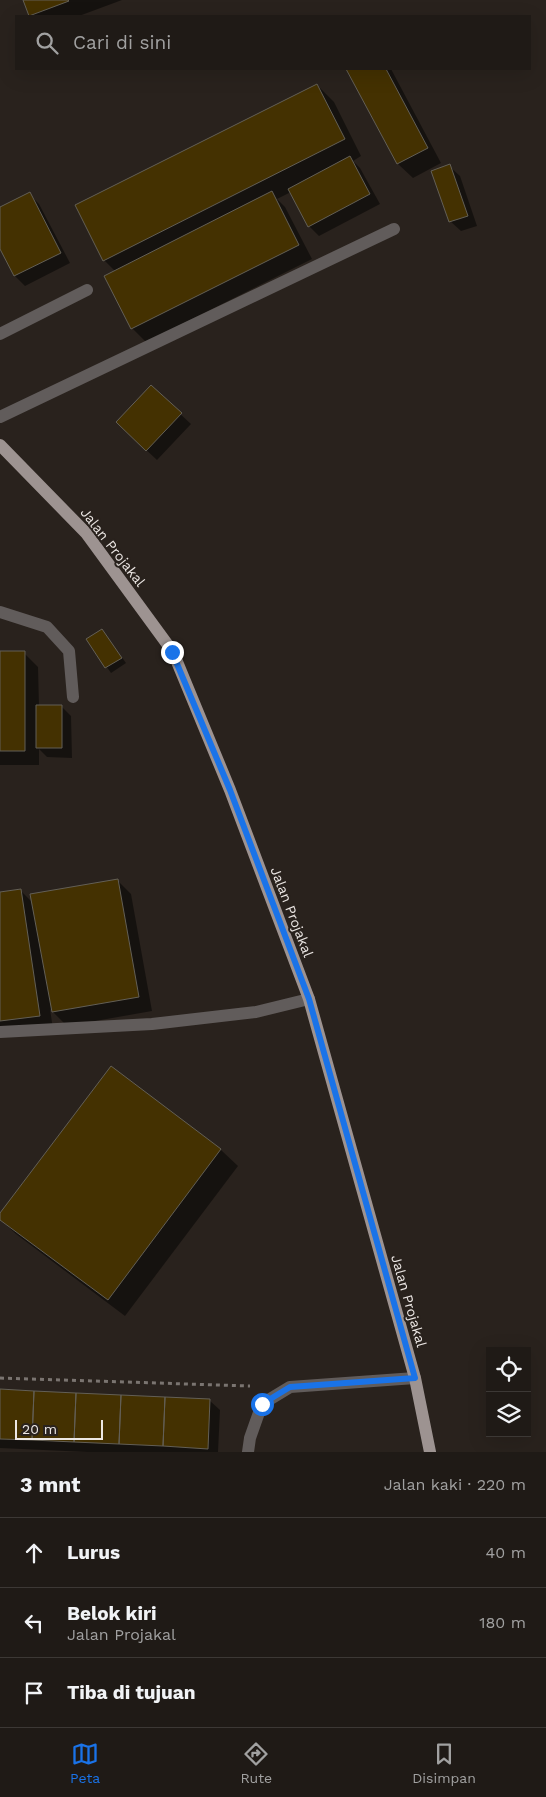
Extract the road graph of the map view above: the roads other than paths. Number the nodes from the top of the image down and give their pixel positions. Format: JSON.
{"nodes":[{"id":1,"x":394,"y":229,"type":"dead end"},
{"id":2,"x":87,"y":290,"type":"dead end"},
{"id":3,"x":0,"y":334,"type":"edge"},
{"id":4,"x":0,"y":417,"type":"edge"},
{"id":5,"x":0,"y":444,"type":"edge"},
{"id":6,"x":0,"y":612,"type":"edge"},
{"id":7,"x":73,"y":697,"type":"dead end"},
{"id":8,"x":309,"y":999,"type":"junction"},
{"id":9,"x":0,"y":1032,"type":"edge"},
{"id":10,"x":415,"y":1378,"type":"junction"},
{"id":11,"x":248,"y":1452,"type":"edge"},
{"id":12,"x":430,"y":1452,"type":"edge"}],
"edges":[{"from":1,"to":4,"type":"lane"},
{"from":2,"to":3,"type":"lane"},
{"from":5,"to":8,"type":"main road","name":"Jalan Projakal"},
{"from":6,"to":7,"type":"lane"},
{"from":8,"to":9,"type":"lane"},
{"from":8,"to":10,"type":"main road","name":"Jalan Projakal"},
{"from":10,"to":11,"type":"lane"},
{"from":10,"to":12,"type":"main road","name":"Jalan Projakal"}]}
